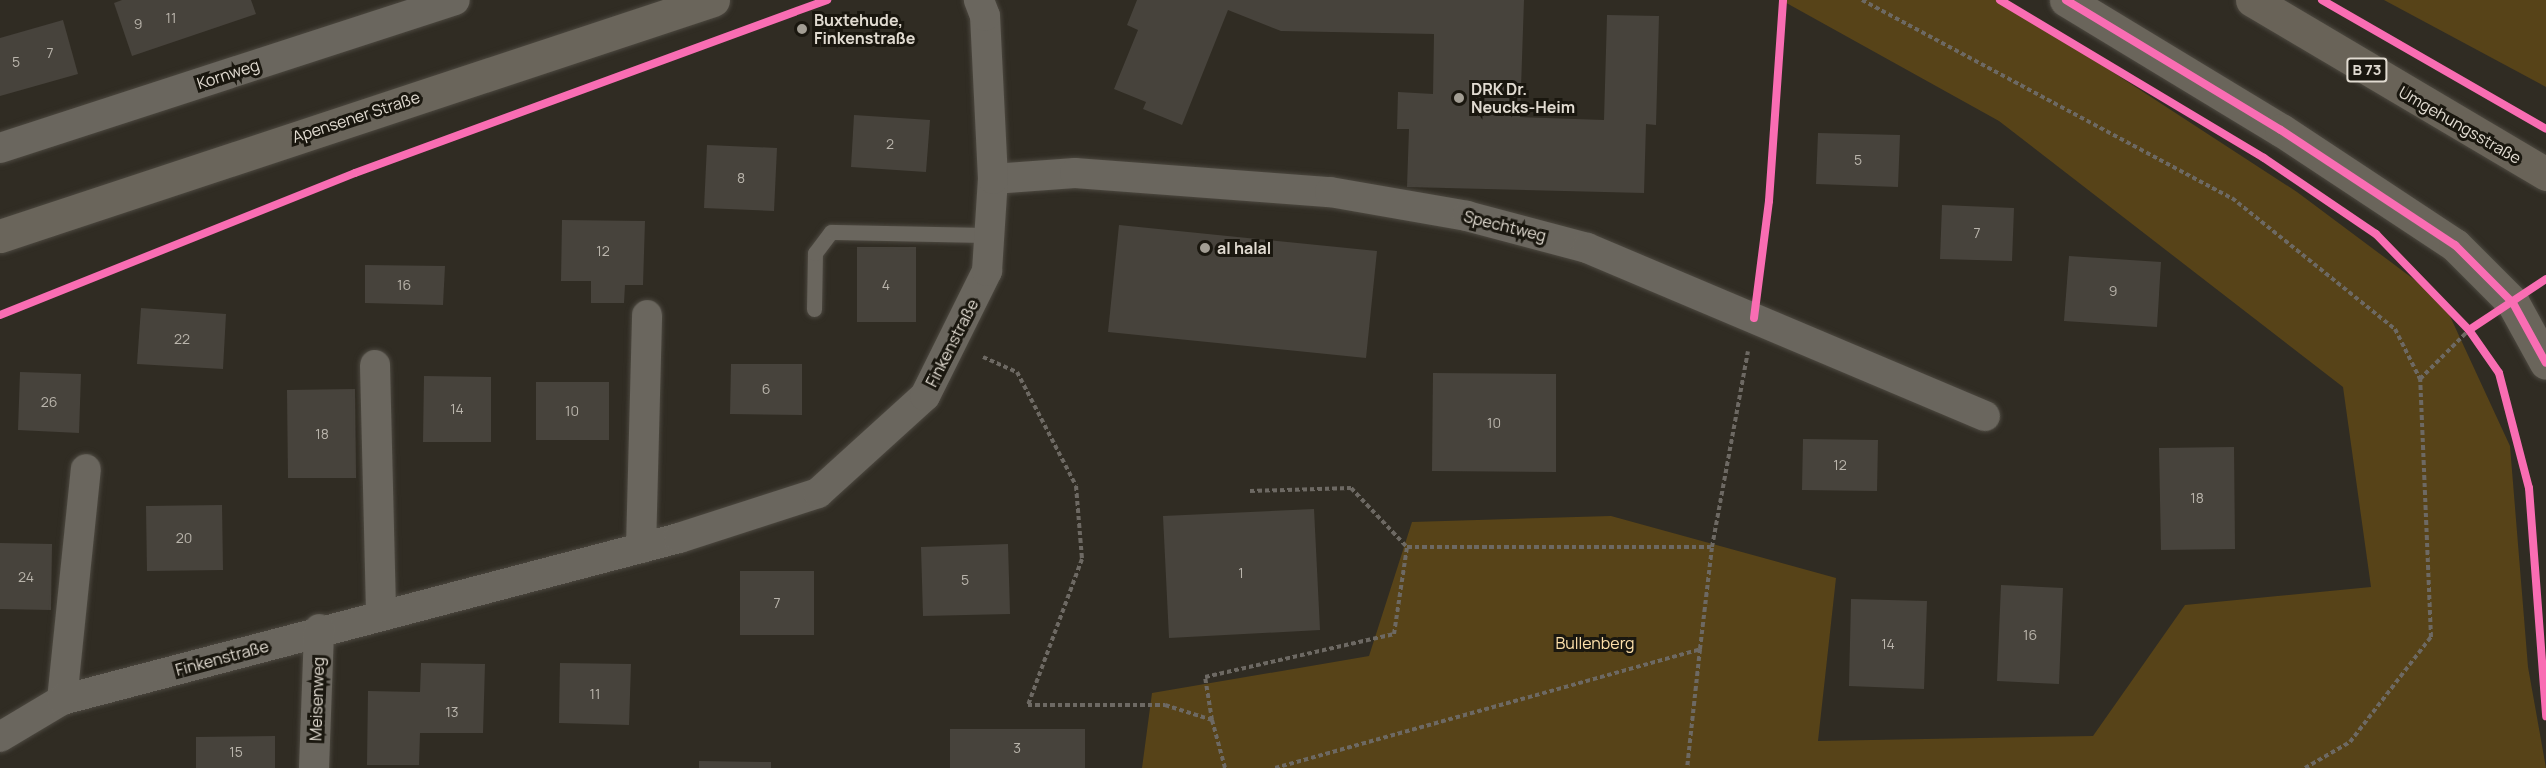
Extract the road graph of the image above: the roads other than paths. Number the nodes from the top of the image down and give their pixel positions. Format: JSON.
{"nodes":[{"id":1,"x":455,"y":0,"type":"edge"},
{"id":2,"x":713,"y":0,"type":"edge"},
{"id":3,"x":979,"y":0,"type":"edge"},
{"id":4,"x":2066,"y":0,"type":"edge"},
{"id":5,"x":2252,"y":0,"type":"edge"},
{"id":6,"x":0,"y":148,"type":"edge"},
{"id":7,"x":2546,"y":174,"type":"edge"},
{"id":8,"x":993,"y":179,"type":"junction"},
{"id":9,"x":990,"y":235,"type":"junction"},
{"id":10,"x":0,"y":236,"type":"edge"},
{"id":11,"x":814,"y":309,"type":"dead end"},
{"id":12,"x":647,"y":315,"type":"dead end"},
{"id":13,"x":2546,"y":363,"type":"edge"},
{"id":14,"x":375,"y":366,"type":"dead end"},
{"id":15,"x":1985,"y":416,"type":"dead end"},
{"id":16,"x":86,"y":469,"type":"dead end"},
{"id":17,"x":641,"y":548,"type":"junction"},
{"id":18,"x":381,"y":613,"type":"junction"},
{"id":19,"x":319,"y":629,"type":"junction"},
{"id":20,"x":62,"y":699,"type":"junction"},
{"id":21,"x":0,"y":737,"type":"edge"},
{"id":22,"x":314,"y":768,"type":"edge"}],
"edges":[{"from":1,"to":6,"type":"street","name":"Kornweg"},
{"from":2,"to":10,"type":"main road","name":"Apensener Straße"},
{"from":3,"to":8,"type":"street","name":"Finkenstraße"},
{"from":4,"to":13,"type":"main road"},
{"from":5,"to":7,"type":"main road","name":"Umgehungsstraße","number":"B 73"},
{"from":8,"to":9,"type":"street","name":"Finkenstraße"},
{"from":8,"to":15,"type":"street","name":"Spechtweg"},
{"from":9,"to":11,"type":"lane"},
{"from":9,"to":17,"type":"street","name":"Finkenstraße"},
{"from":12,"to":17,"type":"street"},
{"from":14,"to":18,"type":"street"},
{"from":16,"to":20,"type":"street"},
{"from":17,"to":18,"type":"street","name":"Finkenstraße"},
{"from":18,"to":19,"type":"street","name":"Finkenstraße"},
{"from":19,"to":20,"type":"street","name":"Finkenstraße"},
{"from":19,"to":22,"type":"street","name":"Meisenweg"},
{"from":20,"to":21,"type":"street","name":"Finkenstraße"}]}
